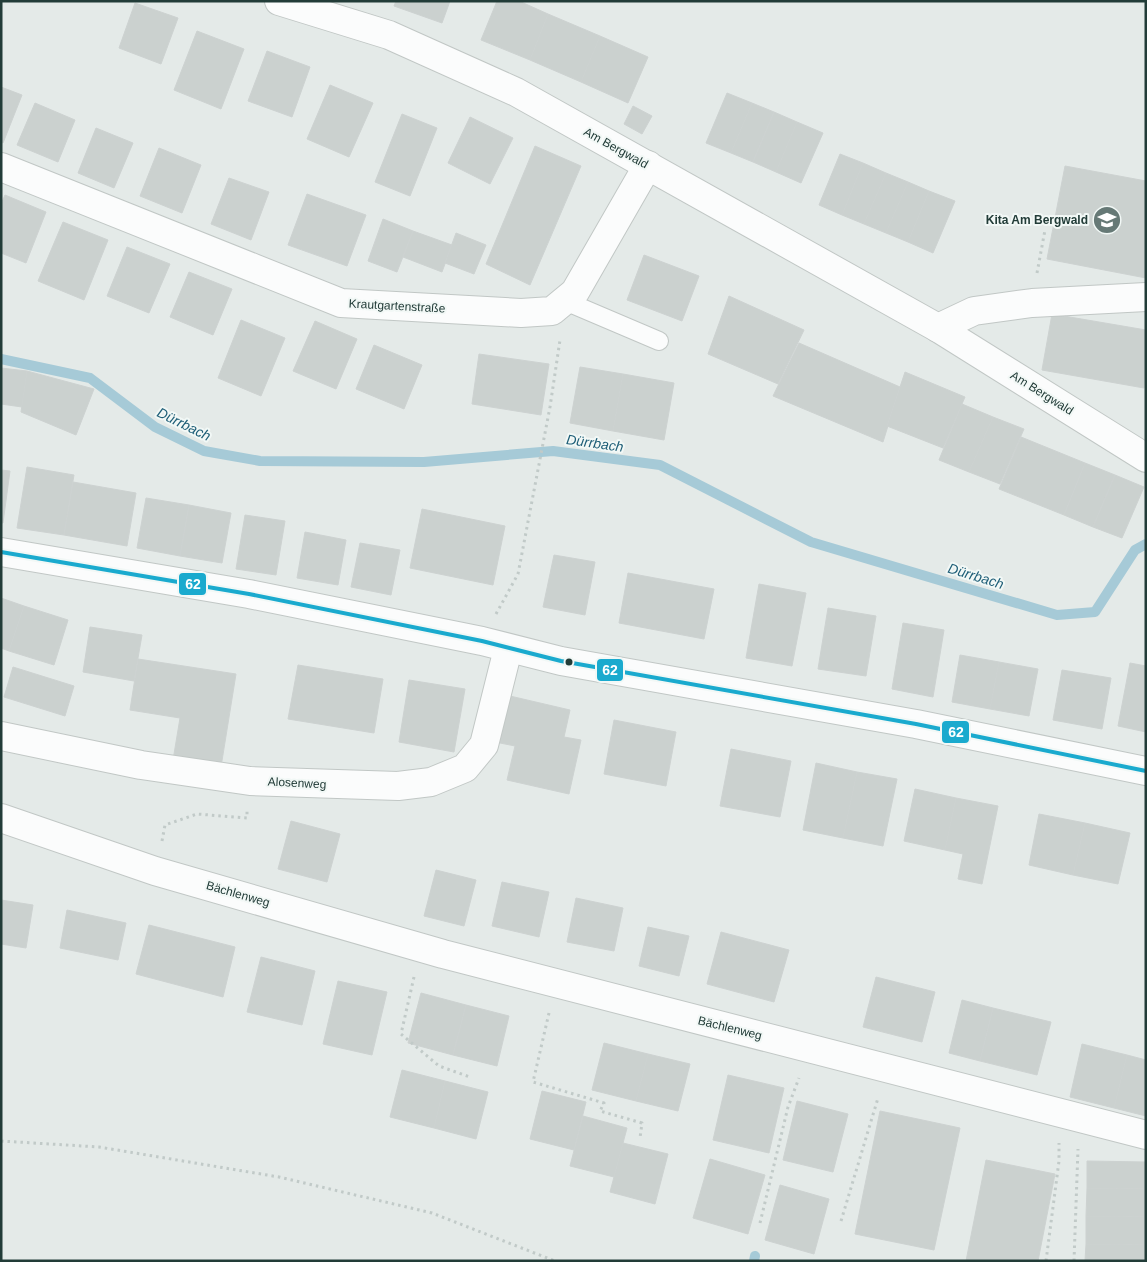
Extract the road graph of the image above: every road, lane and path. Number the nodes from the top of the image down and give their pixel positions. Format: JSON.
{"nodes":[{"id":1,"x":279,"y":1,"type":"edge"},
{"id":2,"x":648,"y":165,"type":"junction"},
{"id":3,"x":1,"y":167,"type":"edge"},
{"id":4,"x":1045,"y":230,"type":"dead end"},
{"id":5,"x":1146,"y":297,"type":"edge"},
{"id":6,"x":1032,"y":302,"type":"junction"},
{"id":7,"x":559,"y":306,"type":"junction"},
{"id":8,"x":938,"y":328,"type":"junction"},
{"id":9,"x":659,"y":341,"type":"dead end"},
{"id":10,"x":1146,"y":458,"type":"edge"},
{"id":11,"x":1,"y":552,"type":"edge"},
{"id":12,"x":482,"y":641,"type":"junction"},
{"id":13,"x":508,"y":649,"type":"junction"},
{"id":14,"x":1,"y":736,"type":"edge"},
{"id":15,"x":1146,"y":771,"type":"edge"},
{"id":16,"x":1,"y":818,"type":"edge"},
{"id":17,"x":247,"y":818,"type":"dead end"},
{"id":18,"x":160,"y":850,"type":"dead end"},
{"id":19,"x":421,"y":948,"type":"junction"},
{"id":20,"x":556,"y":983,"type":"junction"},
{"id":21,"x":810,"y":1049,"type":"junction"},
{"id":22,"x":887,"y":1069,"type":"junction"},
{"id":23,"x":470,"y":1077,"type":"dead end"},
{"id":24,"x":1058,"y":1112,"type":"junction"},
{"id":25,"x":1146,"y":1135,"type":"edge"},
{"id":26,"x":640,"y":1138,"type":"dead end"},
{"id":27,"x":1,"y":1141,"type":"edge"},
{"id":28,"x":1087,"y":1146,"type":"dead end"},
{"id":29,"x":841,"y":1221,"type":"dead end"},
{"id":30,"x":760,"y":1223,"type":"dead end"},
{"id":31,"x":555,"y":1261,"type":"edge"},
{"id":32,"x":1046,"y":1261,"type":"edge"},
{"id":33,"x":1074,"y":1261,"type":"edge"}],
"edges":[{"from":1,"to":2,"type":"street","name":"Am Bergwald"},
{"from":2,"to":7,"type":"street"},
{"from":2,"to":8,"type":"street","name":"Am Bergwald"},
{"from":3,"to":7,"type":"street","name":"Krautgartenstraße"},
{"from":4,"to":6,"type":"path"},
{"from":5,"to":6,"type":"street"},
{"from":6,"to":8,"type":"street"},
{"from":7,"to":9,"type":"lane"},
{"from":7,"to":12,"type":"path"},
{"from":8,"to":10,"type":"street","name":"Am Bergwald"},
{"from":11,"to":12,"type":"street"},
{"from":12,"to":13,"type":"street"},
{"from":13,"to":14,"type":"street","name":"Alosenweg"},
{"from":13,"to":15,"type":"street"},
{"from":16,"to":19,"type":"street","name":"Bächlenweg"},
{"from":17,"to":18,"type":"path"},
{"from":19,"to":20,"type":"street","name":"Bächlenweg"},
{"from":19,"to":23,"type":"path"},
{"from":20,"to":21,"type":"street","name":"Bächlenweg"},
{"from":20,"to":26,"type":"path"},
{"from":21,"to":22,"type":"street","name":"Bächlenweg"},
{"from":21,"to":30,"type":"path"},
{"from":22,"to":24,"type":"street","name":"Bächlenweg"},
{"from":22,"to":29,"type":"path"},
{"from":24,"to":25,"type":"street","name":"Bächlenweg"},
{"from":24,"to":32,"type":"path"},
{"from":27,"to":31,"type":"path"},
{"from":28,"to":33,"type":"path"}]}
